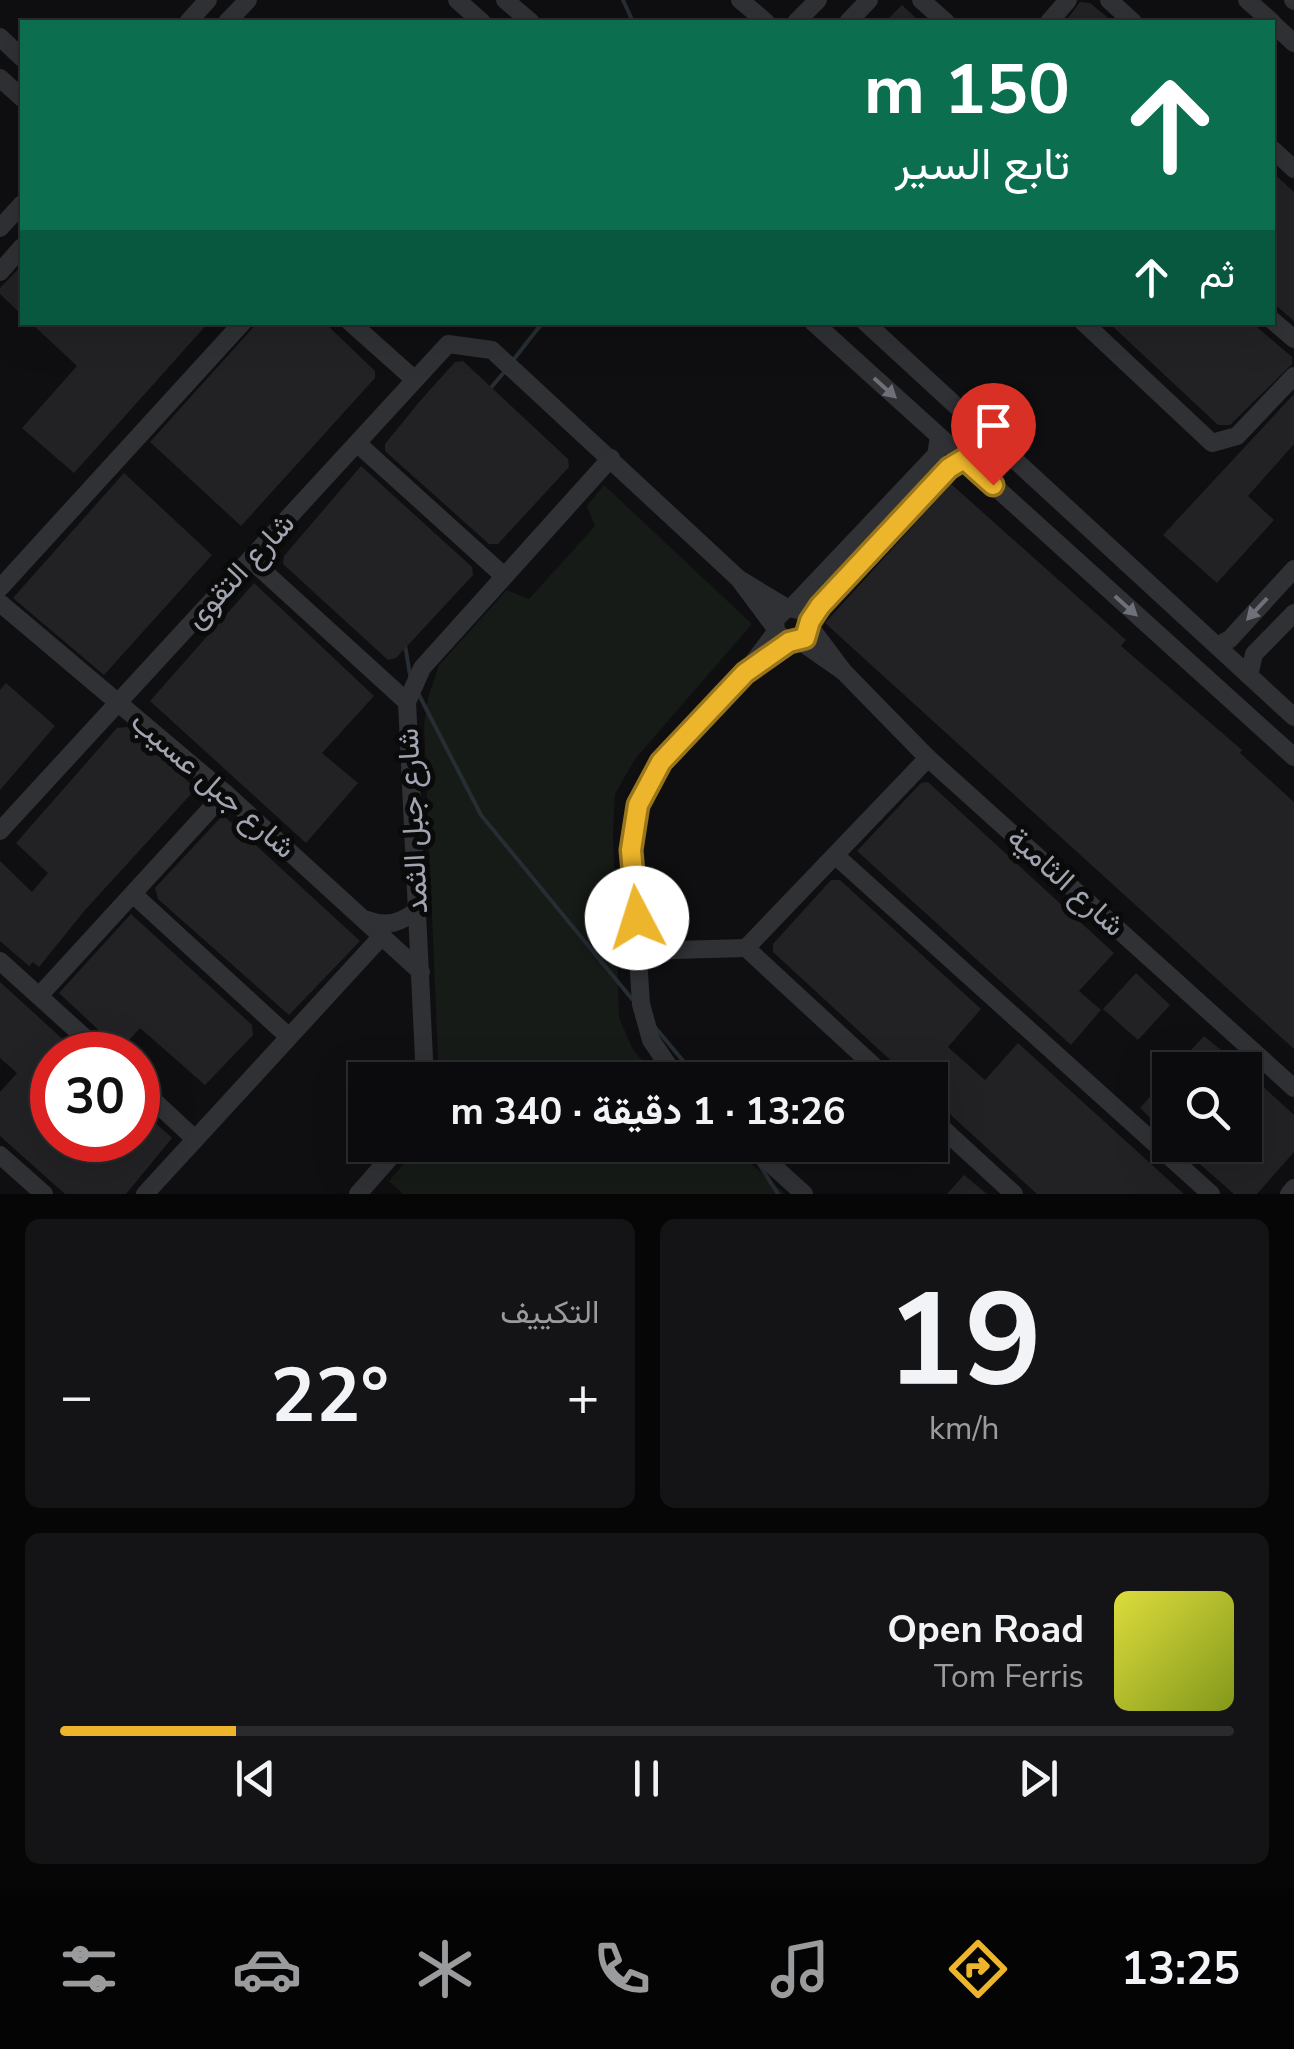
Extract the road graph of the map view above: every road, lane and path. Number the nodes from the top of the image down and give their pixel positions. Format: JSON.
{"nodes":[{"id":1,"x":208,"y":0,"type":"edge"},
{"id":2,"x":248,"y":0,"type":"edge"},
{"id":3,"x":457,"y":0,"type":"edge"},
{"id":4,"x":505,"y":0,"type":"edge"},
{"id":5,"x":740,"y":0,"type":"edge"},
{"id":6,"x":818,"y":0,"type":"edge"},
{"id":7,"x":869,"y":0,"type":"edge"},
{"id":8,"x":921,"y":0,"type":"edge"},
{"id":9,"x":1068,"y":0,"type":"edge"},
{"id":10,"x":1108,"y":0,"type":"edge"},
{"id":11,"x":1247,"y":0,"type":"edge"},
{"id":12,"x":190,"y":20,"type":"edge"},
{"id":13,"x":230,"y":20,"type":"edge"},
{"id":14,"x":480,"y":20,"type":"edge"},
{"id":15,"x":529,"y":20,"type":"edge"},
{"id":16,"x":764,"y":20,"type":"edge"},
{"id":17,"x":798,"y":20,"type":"edge"},
{"id":18,"x":850,"y":20,"type":"edge"},
{"id":19,"x":944,"y":20,"type":"edge"},
{"id":20,"x":1051,"y":20,"type":"edge"},
{"id":21,"x":1131,"y":20,"type":"edge"},
{"id":22,"x":1269,"y":20,"type":"edge"},
{"id":23,"x":1275,"y":26,"type":"edge"},
{"id":24,"x":0,"y":37,"type":"edge"},
{"id":25,"x":1294,"y":42,"type":"edge"},
{"id":26,"x":20,"y":56,"type":"edge"},
{"id":27,"x":0,"y":78,"type":"edge"},
{"id":28,"x":20,"y":96,"type":"edge"},
{"id":29,"x":1275,"y":152,"type":"edge"},
{"id":30,"x":1294,"y":169,"type":"edge"},
{"id":31,"x":20,"y":206,"type":"edge"},
{"id":32,"x":0,"y":228,"type":"edge"},
{"id":33,"x":20,"y":249,"type":"edge"},
{"id":34,"x":0,"y":272,"type":"edge"},
{"id":35,"x":1275,"y":323,"type":"edge"},
{"id":36,"x":240,"y":325,"type":"edge"},
{"id":37,"x":353,"y":325,"type":"edge"},
{"id":38,"x":816,"y":325,"type":"edge"},
{"id":39,"x":869,"y":325,"type":"edge"},
{"id":40,"x":1086,"y":325,"type":"edge"},
{"id":41,"x":1294,"y":339,"type":"edge"},
{"id":42,"x":1294,"y":376,"type":"edge"},
{"id":43,"x":414,"y":379,"type":"junction"},
{"id":44,"x":939,"y":437,"type":"junction"},
{"id":45,"x":358,"y":444,"type":"junction"},
{"id":46,"x":611,"y":458,"type":"junction"},
{"id":47,"x":964,"y":459,"type":"junction"},
{"id":48,"x":1073,"y":512,"type":"junction"},
{"id":49,"x":1050,"y":537,"type":"junction"},
{"id":50,"x":250,"y":558,"type":"junction"},
{"id":51,"x":1294,"y":569,"type":"edge"},
{"id":52,"x":504,"y":576,"type":"junction"},
{"id":53,"x":739,"y":579,"type":"junction"},
{"id":54,"x":0,"y":588,"type":"edge"},
{"id":55,"x":0,"y":602,"type":"edge"},
{"id":56,"x":789,"y":607,"type":"junction"},
{"id":57,"x":1294,"y":612,"type":"edge"},
{"id":58,"x":798,"y":623,"type":"junction"},
{"id":59,"x":1217,"y":646,"type":"junction"},
{"id":60,"x":1249,"y":676,"type":"junction"},
{"id":61,"x":407,"y":702,"type":"junction"},
{"id":62,"x":117,"y":703,"type":"junction"},
{"id":63,"x":1294,"y":717,"type":"edge"},
{"id":64,"x":928,"y":758,"type":"junction"},
{"id":65,"x":1294,"y":758,"type":"edge"},
{"id":66,"x":226,"y":792,"type":"junction"},
{"id":67,"x":0,"y":831,"type":"edge"},
{"id":68,"x":836,"y":856,"type":"junction"},
{"id":69,"x":134,"y":895,"type":"junction"},
{"id":70,"x":418,"y":910,"type":"junction"},
{"id":71,"x":364,"y":919,"type":"junction"},
{"id":72,"x":382,"y":936,"type":"junction"},
{"id":73,"x":746,"y":948,"type":"junction"},
{"id":74,"x":640,"y":952,"type":"junction"},
{"id":75,"x":0,"y":962,"type":"edge"},
{"id":76,"x":421,"y":972,"type":"junction"},
{"id":77,"x":39,"y":996,"type":"junction"},
{"id":78,"x":79,"y":1032,"type":"edge"},
{"id":79,"x":289,"y":1037,"type":"junction"},
{"id":80,"x":424,"y":1062,"type":"edge"},
{"id":81,"x":666,"y":1062,"type":"edge"},
{"id":82,"x":870,"y":1062,"type":"edge"},
{"id":83,"x":1294,"y":1088,"type":"edge"},
{"id":84,"x":160,"y":1106,"type":"edge"},
{"id":85,"x":948,"y":1134,"type":"edge"},
{"id":86,"x":196,"y":1138,"type":"junction"},
{"id":87,"x":0,"y":1155,"type":"edge"},
{"id":88,"x":387,"y":1162,"type":"edge"},
{"id":89,"x":769,"y":1162,"type":"edge"},
{"id":90,"x":1294,"y":1188,"type":"edge"},
{"id":91,"x":44,"y":1194,"type":"edge"},
{"id":92,"x":145,"y":1194,"type":"edge"},
{"id":93,"x":358,"y":1194,"type":"edge"},
{"id":94,"x":804,"y":1194,"type":"edge"},
{"id":95,"x":1014,"y":1194,"type":"edge"},
{"id":96,"x":1211,"y":1194,"type":"edge"},
{"id":97,"x":1288,"y":1194,"type":"edge"}],
"edges":[{"from":1,"to":12,"type":"street"},
{"from":2,"to":13,"type":"street"},
{"from":3,"to":14,"type":"street"},
{"from":4,"to":15,"type":"street"},
{"from":5,"to":16,"type":"street"},
{"from":6,"to":17,"type":"street"},
{"from":7,"to":18,"type":"street"},
{"from":8,"to":19,"type":"street"},
{"from":9,"to":20,"type":"street"},
{"from":10,"to":21,"type":"street"},
{"from":11,"to":22,"type":"street"},
{"from":23,"to":25,"type":"street"},
{"from":24,"to":26,"type":"street"},
{"from":27,"to":28,"type":"street"},
{"from":29,"to":30,"type":"street"},
{"from":31,"to":32,"type":"street"},
{"from":33,"to":34,"type":"street"},
{"from":35,"to":41,"type":"street"},
{"from":36,"to":54,"type":"street"},
{"from":37,"to":43,"type":"street"},
{"from":38,"to":44,"type":"street","one_way":true},
{"from":39,"to":48,"type":"street"},
{"from":40,"to":42,"type":"street"},
{"from":43,"to":45,"type":"street","name":"شارع التقوى"},
{"from":43,"to":46,"type":"street","name":"شارع التقوى"},
{"from":44,"to":47,"type":"street"},
{"from":44,"to":58,"type":"street"},
{"from":45,"to":50,"type":"street","name":"شارع التقوى"},
{"from":45,"to":52,"type":"street"},
{"from":46,"to":52,"type":"street","name":"شارع جبل الثمد"},
{"from":46,"to":53,"type":"street"},
{"from":47,"to":49,"type":"street"},
{"from":47,"to":58,"type":"street"},
{"from":48,"to":49,"type":"street"},
{"from":48,"to":59,"type":"street"},
{"from":49,"to":65,"type":"street","one_way":true},
{"from":50,"to":61,"type":"street"},
{"from":50,"to":62,"type":"street","name":"شارع التقوى"},
{"from":51,"to":59,"type":"street","one_way":true},
{"from":52,"to":61,"type":"street","name":"شارع جبل الثمد"},
{"from":53,"to":56,"type":"street"},
{"from":53,"to":58,"type":"street","name":"شارع الثامية"},
{"from":55,"to":62,"type":"street","name":"شارع جبل عسيب"},
{"from":56,"to":58,"type":"street"},
{"from":56,"to":58,"type":"street"},
{"from":57,"to":60,"type":"street"},
{"from":58,"to":64,"type":"street","name":"شارع الثامية"},
{"from":58,"to":74,"type":"street"},
{"from":59,"to":60,"type":"street"},
{"from":60,"to":63,"type":"street"},
{"from":61,"to":70,"type":"street","name":"شارع جبل الثمد"},
{"from":62,"to":66,"type":"street","name":"شارع جبل عسيب"},
{"from":62,"to":67,"type":"street","name":"شارع التقوى"},
{"from":64,"to":68,"type":"street"},
{"from":64,"to":83,"type":"street","name":"شارع الثامية"},
{"from":66,"to":69,"type":"street"},
{"from":66,"to":71,"type":"street","name":"شارع جبل عسيب"},
{"from":68,"to":73,"type":"street"},
{"from":68,"to":96,"type":"street"},
{"from":69,"to":77,"type":"street"},
{"from":69,"to":79,"type":"street"},
{"from":70,"to":71,"type":"street"},
{"from":70,"to":76,"type":"street","name":"شارع جبل الثمد"},
{"from":71,"to":72,"type":"street","name":"شارع جبل عسيب"},
{"from":72,"to":76,"type":"street","name":"شارع جبل عسيب"},
{"from":72,"to":79,"type":"street"},
{"from":73,"to":74,"type":"street"},
{"from":73,"to":82,"type":"street"},
{"from":74,"to":81,"type":"street"},
{"from":75,"to":77,"type":"street"},
{"from":76,"to":80,"type":"street","name":"شارع جبل الثمد"},
{"from":77,"to":78,"type":"street"},
{"from":79,"to":86,"type":"street"},
{"from":84,"to":86,"type":"street"},
{"from":85,"to":95,"type":"street"},
{"from":86,"to":92,"type":"street"},
{"from":87,"to":91,"type":"street"},
{"from":88,"to":93,"type":"street"},
{"from":89,"to":94,"type":"street"},
{"from":90,"to":97,"type":"street"}]}
